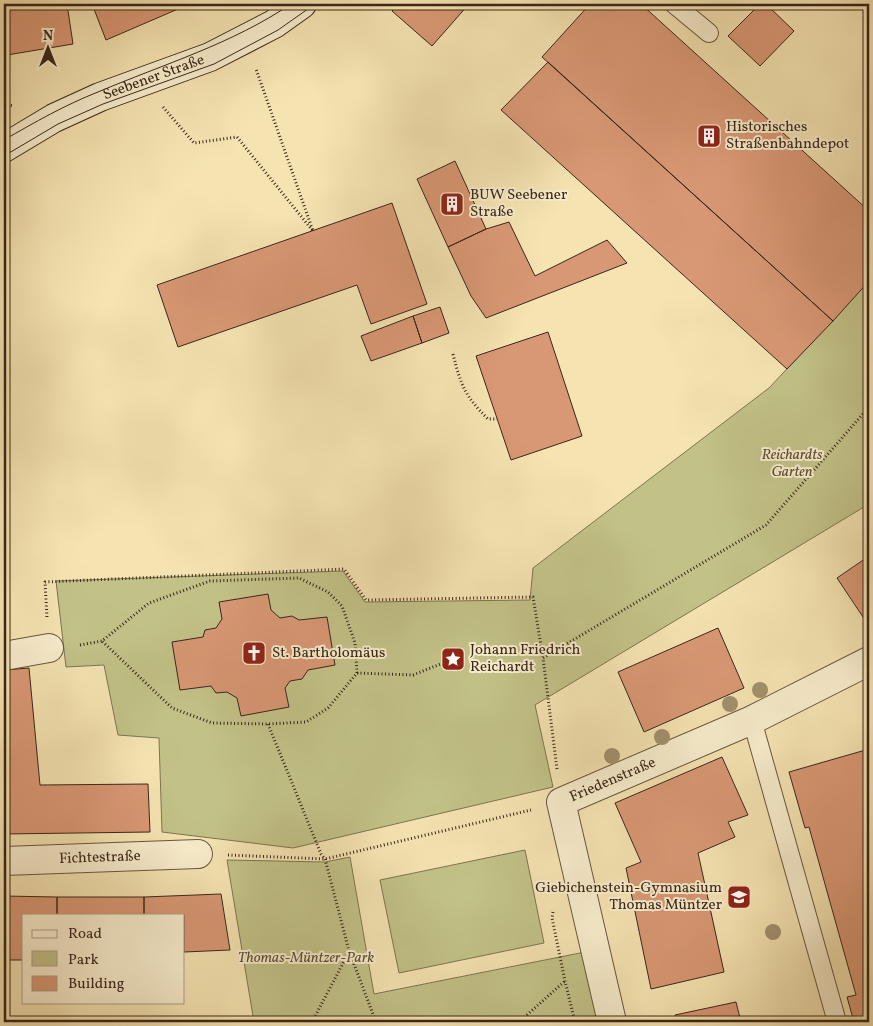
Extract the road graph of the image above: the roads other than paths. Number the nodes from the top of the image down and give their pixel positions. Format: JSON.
{"nodes":[{"id":1,"x":302,"y":4,"type":"edge"},
{"id":2,"x":674,"y":4,"type":"edge"},
{"id":3,"x":709,"y":33,"type":"dead end"},
{"id":4,"x":4,"y":148,"type":"edge"},
{"id":5,"x":49,"y":648,"type":"road end"},
{"id":6,"x":4,"y":656,"type":"edge"},
{"id":7,"x":869,"y":661,"type":"edge"},
{"id":8,"x":752,"y":720,"type":"junction"},
{"id":9,"x":198,"y":854,"type":"road end"},
{"id":10,"x":4,"y":861,"type":"edge"},
{"id":11,"x":612,"y":1022,"type":"edge"},
{"id":12,"x":837,"y":1022,"type":"edge"}],
"edges":[{"from":1,"to":4,"type":"street","name":"Seebener Straße"},
{"from":2,"to":3,"type":"lane"},
{"from":5,"to":6,"type":"street"},
{"from":7,"to":8,"type":"street","name":"Friedenstraße"},
{"from":8,"to":11,"type":"street","name":"Friedenstraße"},
{"from":8,"to":12,"type":"lane"},
{"from":9,"to":10,"type":"street","name":"Fichtestraße"}]}
